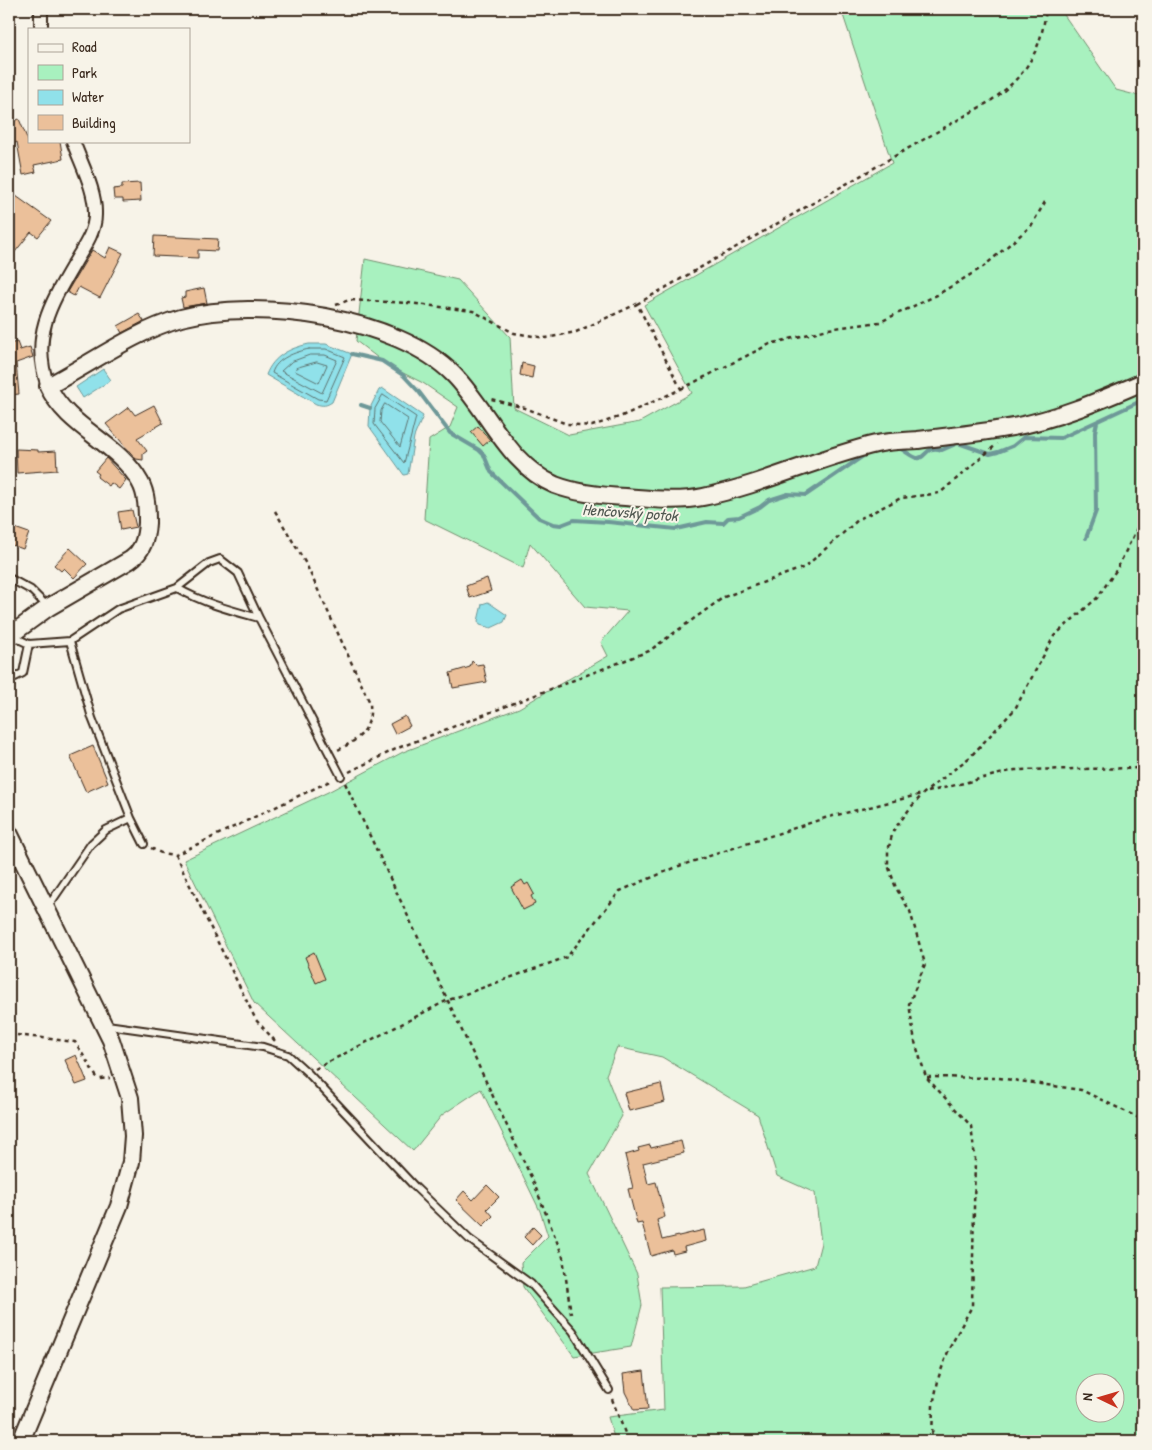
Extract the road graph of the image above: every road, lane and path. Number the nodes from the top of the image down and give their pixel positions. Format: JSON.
{"nodes":[{"id":1,"x":41,"y":9,"type":"edge"},
{"id":2,"x":1046,"y":9,"type":"edge"},
{"id":3,"x":42,"y":28,"type":"edge"},
{"id":4,"x":73,"y":142,"type":"edge"},
{"id":5,"x":1046,"y":202,"type":"dead end"},
{"id":6,"x":636,"y":304,"type":"junction"},
{"id":7,"x":333,"y":306,"type":"dead end"},
{"id":8,"x":1143,"y":382,"type":"edge"},
{"id":9,"x":48,"y":386,"type":"junction"},
{"id":10,"x":681,"y":389,"type":"junction"},
{"id":11,"x":471,"y":393,"type":"junction"},
{"id":12,"x":1017,"y":427,"type":"junction"},
{"id":13,"x":275,"y":511,"type":"dead end"},
{"id":14,"x":1143,"y":516,"type":"edge"},
{"id":15,"x":9,"y":578,"type":"edge"},
{"id":16,"x":177,"y":588,"type":"junction"},
{"id":17,"x":48,"y":607,"type":"junction"},
{"id":18,"x":259,"y":618,"type":"junction"},
{"id":19,"x":9,"y":635,"type":"edge"},
{"id":20,"x":70,"y":641,"type":"junction"},
{"id":21,"x":29,"y":644,"type":"junction"},
{"id":22,"x":9,"y":676,"type":"edge"},
{"id":23,"x":529,"y":696,"type":"dead end"},
{"id":24,"x":330,"y":754,"type":"junction"},
{"id":25,"x":1143,"y":768,"type":"edge"},
{"id":26,"x":341,"y":776,"type":"joint"},
{"id":27,"x":924,"y":793,"type":"junction"},
{"id":28,"x":131,"y":818,"type":"junction"},
{"id":29,"x":9,"y":833,"type":"edge"},
{"id":30,"x":144,"y":844,"type":"joint"},
{"id":31,"x":46,"y":908,"type":"junction"},
{"id":32,"x":446,"y":1001,"type":"junction"},
{"id":33,"x":103,"y":1024,"type":"junction"},
{"id":34,"x":9,"y":1034,"type":"edge"},
{"id":35,"x":288,"y":1055,"type":"junction"},
{"id":36,"x":308,"y":1073,"type":"junction"},
{"id":37,"x":124,"y":1074,"type":"junction"},
{"id":38,"x":926,"y":1077,"type":"junction"},
{"id":39,"x":1143,"y":1120,"type":"edge"},
{"id":40,"x":573,"y":1331,"type":"junction"},
{"id":41,"x":608,"y":1390,"type":"joint"},
{"id":42,"x":21,"y":1441,"type":"edge"},
{"id":43,"x":628,"y":1441,"type":"edge"},
{"id":44,"x":932,"y":1441,"type":"edge"}],
"edges":[{"from":1,"to":3,"type":"street"},
{"from":2,"to":6,"type":"path"},
{"from":4,"to":9,"type":"street"},
{"from":5,"to":10,"type":"path"},
{"from":6,"to":7,"type":"path"},
{"from":6,"to":10,"type":"path"},
{"from":8,"to":12,"type":"street"},
{"from":9,"to":11,"type":"street"},
{"from":9,"to":17,"type":"street"},
{"from":10,"to":11,"type":"path"},
{"from":11,"to":12,"type":"street"},
{"from":12,"to":23,"type":"path"},
{"from":13,"to":24,"type":"path"},
{"from":14,"to":27,"type":"path"},
{"from":15,"to":17,"type":"lane"},
{"from":16,"to":18,"type":"lane"},
{"from":16,"to":18,"type":"lane"},
{"from":16,"to":20,"type":"lane"},
{"from":17,"to":19,"type":"street"},
{"from":18,"to":24,"type":"lane"},
{"from":19,"to":21,"type":"lane"},
{"from":20,"to":21,"type":"lane"},
{"from":20,"to":28,"type":"lane"},
{"from":21,"to":22,"type":"lane"},
{"from":24,"to":26,"type":"lane"},
{"from":25,"to":27,"type":"path"},
{"from":26,"to":32,"type":"path"},
{"from":27,"to":32,"type":"path"},
{"from":27,"to":38,"type":"path"},
{"from":28,"to":30,"type":"lane"},
{"from":28,"to":31,"type":"lane"},
{"from":29,"to":31,"type":"street"},
{"from":30,"to":35,"type":"path"},
{"from":31,"to":33,"type":"street"},
{"from":32,"to":36,"type":"path"},
{"from":32,"to":40,"type":"path"},
{"from":33,"to":35,"type":"lane"},
{"from":33,"to":37,"type":"street"},
{"from":34,"to":37,"type":"path"},
{"from":35,"to":36,"type":"lane"},
{"from":36,"to":40,"type":"lane"},
{"from":37,"to":42,"type":"street"},
{"from":38,"to":39,"type":"path"},
{"from":38,"to":44,"type":"path"},
{"from":40,"to":41,"type":"lane"},
{"from":41,"to":43,"type":"path"}]}
